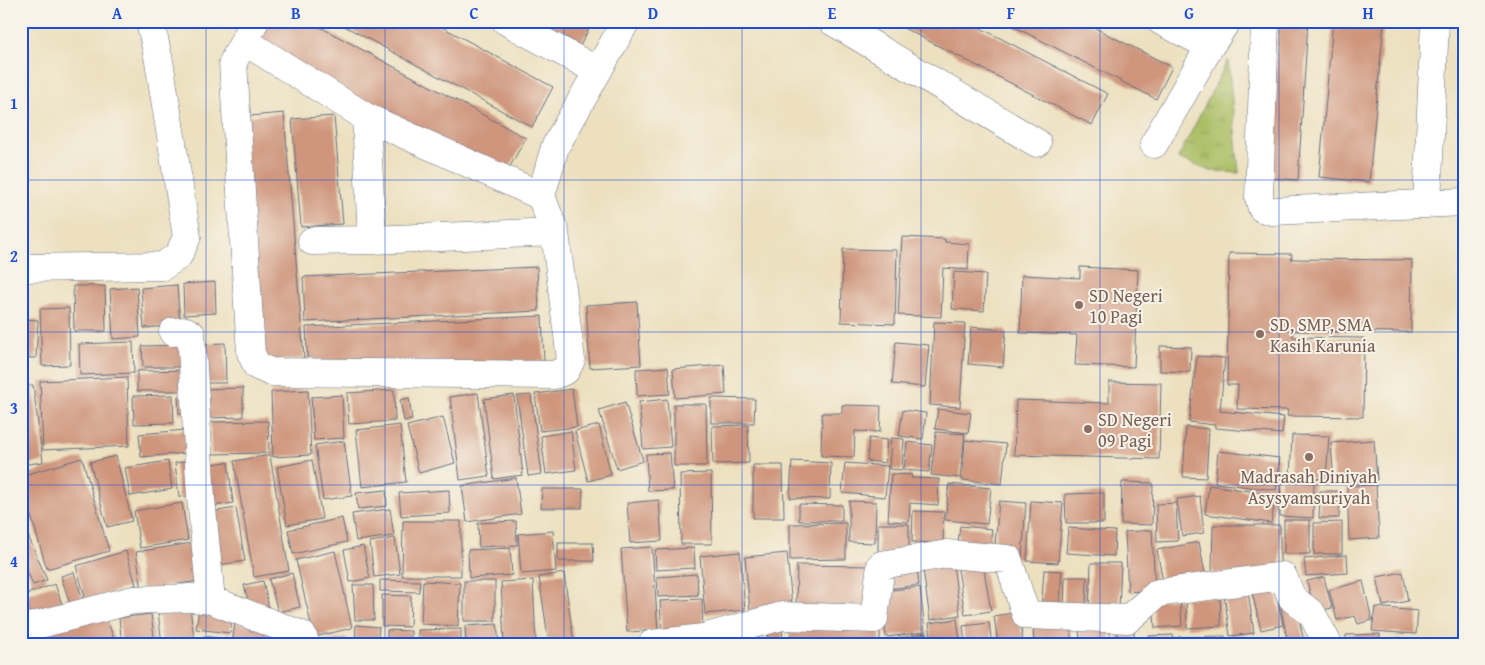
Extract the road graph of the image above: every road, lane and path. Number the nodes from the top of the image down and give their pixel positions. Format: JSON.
{"nodes":[{"id":1,"x":150,"y":21,"type":"edge"},
{"id":2,"x":506,"y":21,"type":"edge"},
{"id":3,"x":626,"y":21,"type":"edge"},
{"id":4,"x":832,"y":21,"type":"edge"},
{"id":5,"x":1161,"y":21,"type":"edge"},
{"id":6,"x":1227,"y":21,"type":"edge"},
{"id":7,"x":1265,"y":21,"type":"edge"},
{"id":8,"x":1435,"y":21,"type":"edge"},
{"id":9,"x":249,"y":31,"type":"edge"},
{"id":10,"x":1210,"y":46,"type":"junction"},
{"id":11,"x":598,"y":71,"type":"junction"},
{"id":12,"x":366,"y":116,"type":"junction"},
{"id":13,"x":1037,"y":143,"type":"dead end"},
{"id":14,"x":1154,"y":144,"type":"dead end"},
{"id":15,"x":541,"y":196,"type":"junction"},
{"id":16,"x":1464,"y":202,"type":"edge"},
{"id":17,"x":1427,"y":204,"type":"junction"},
{"id":18,"x":556,"y":232,"type":"junction"},
{"id":19,"x":372,"y":240,"type":"junction"},
{"id":20,"x":312,"y":241,"type":"dead end"},
{"id":21,"x":21,"y":268,"type":"edge"},
{"id":22,"x":173,"y":332,"type":"dead end"},
{"id":23,"x":211,"y":600,"type":"junction"},
{"id":24,"x":21,"y":629,"type":"edge"},
{"id":25,"x":703,"y":641,"type":"edge"},
{"id":26,"x":306,"y":644,"type":"edge"},
{"id":27,"x":652,"y":644,"type":"edge"},
{"id":28,"x":1328,"y":644,"type":"edge"}],
"edges":[{"from":1,"to":21,"type":"street"},
{"from":2,"to":11,"type":"street"},
{"from":3,"to":11,"type":"street"},
{"from":4,"to":13,"type":"street"},
{"from":5,"to":10,"type":"street"},
{"from":6,"to":10,"type":"street"},
{"from":7,"to":17,"type":"street"},
{"from":8,"to":17,"type":"street"},
{"from":9,"to":12,"type":"street"},
{"from":9,"to":18,"type":"street"},
{"from":10,"to":14,"type":"street"},
{"from":11,"to":15,"type":"street"},
{"from":12,"to":15,"type":"street"},
{"from":12,"to":19,"type":"street"},
{"from":15,"to":18,"type":"street"},
{"from":16,"to":17,"type":"street"},
{"from":18,"to":19,"type":"street"},
{"from":19,"to":20,"type":"street"},
{"from":22,"to":23,"type":"street"},
{"from":23,"to":24,"type":"street"},
{"from":23,"to":26,"type":"street"},
{"from":25,"to":27,"type":"street"},
{"from":25,"to":28,"type":"street"}]}
